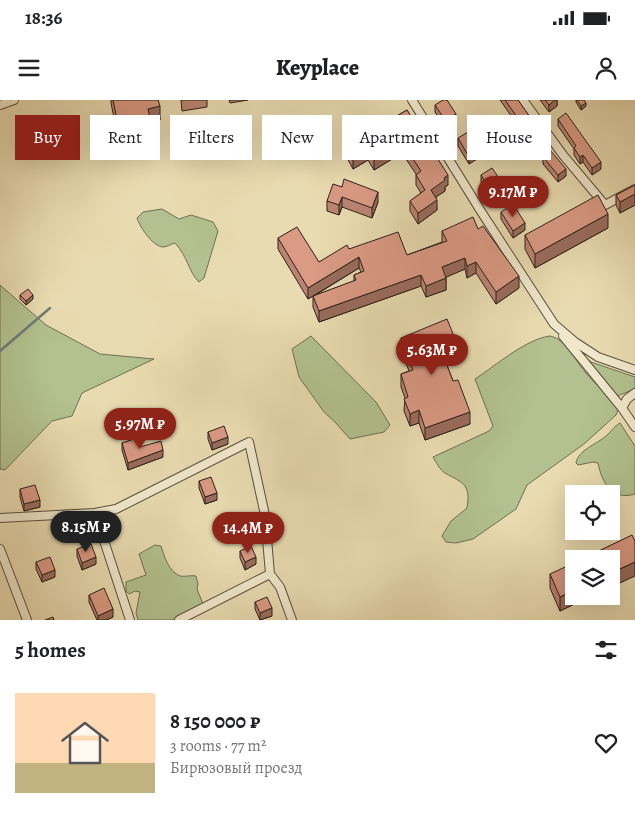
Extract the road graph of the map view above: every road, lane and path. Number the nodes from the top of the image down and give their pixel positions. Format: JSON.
{"nodes":[{"id":1,"x":14,"y":100,"type":"edge"},
{"id":2,"x":412,"y":100,"type":"edge"},
{"id":3,"x":523,"y":100,"type":"edge"},
{"id":4,"x":0,"y":105,"type":"edge"},
{"id":5,"x":635,"y":189,"type":"edge"},
{"id":6,"x":554,"y":324,"type":"junction"},
{"id":7,"x":635,"y":370,"type":"edge"},
{"id":8,"x":635,"y":393,"type":"edge"},
{"id":9,"x":622,"y":408,"type":"junction"},
{"id":10,"x":635,"y":427,"type":"edge"},
{"id":11,"x":95,"y":514,"type":"junction"},
{"id":12,"x":0,"y":518,"type":"edge"},
{"id":13,"x":0,"y":549,"type":"edge"},
{"id":14,"x":270,"y":574,"type":"junction"},
{"id":15,"x":26,"y":620,"type":"edge"},
{"id":16,"x":130,"y":620,"type":"edge"},
{"id":17,"x":179,"y":620,"type":"edge"},
{"id":18,"x":292,"y":620,"type":"edge"}],
"edges":[{"from":1,"to":4,"type":"street"},
{"from":2,"to":6,"type":"street"},
{"from":3,"to":5,"type":"street"},
{"from":6,"to":7,"type":"street"},
{"from":6,"to":9,"type":"street"},
{"from":8,"to":9,"type":"street"},
{"from":9,"to":10,"type":"street"},
{"from":11,"to":12,"type":"street"},
{"from":11,"to":14,"type":"street"},
{"from":11,"to":16,"type":"street"},
{"from":13,"to":15,"type":"street"},
{"from":14,"to":17,"type":"street"},
{"from":14,"to":18,"type":"street"}]}
